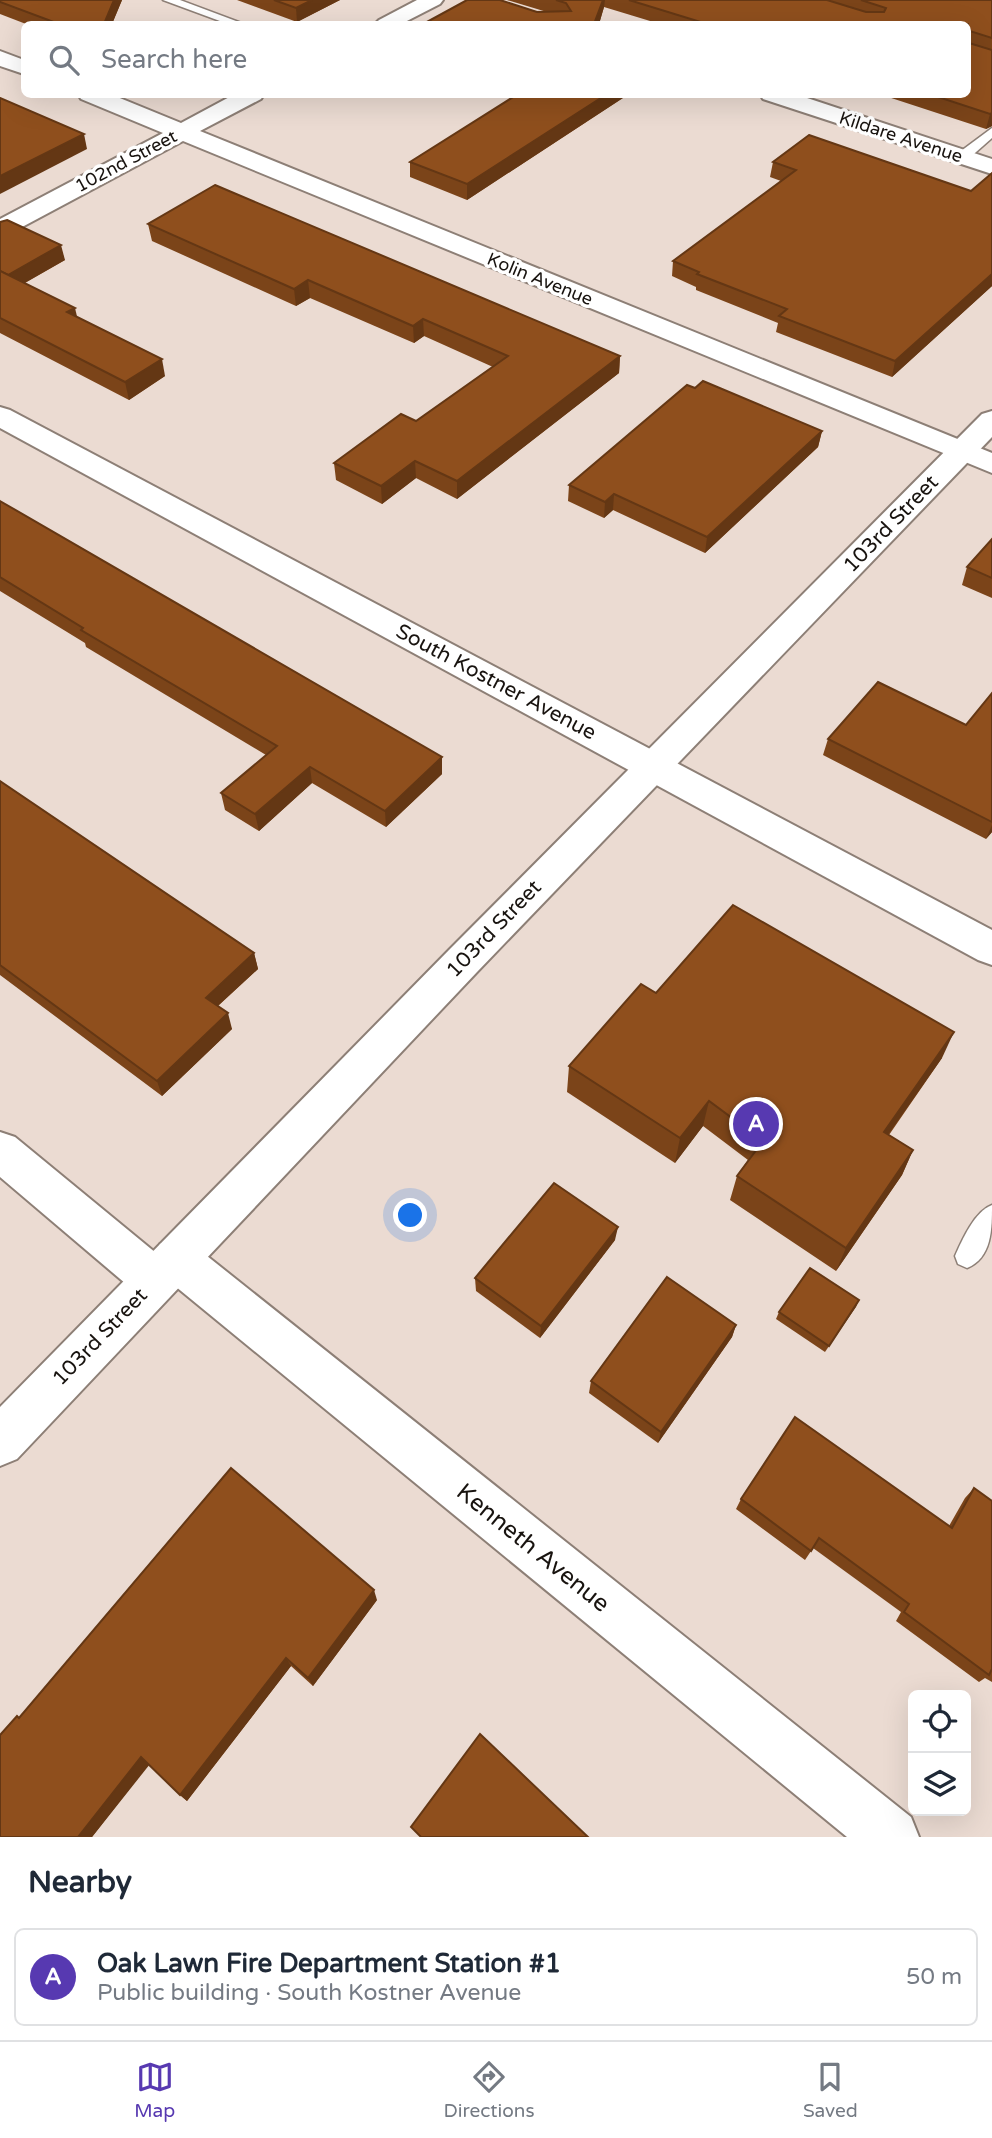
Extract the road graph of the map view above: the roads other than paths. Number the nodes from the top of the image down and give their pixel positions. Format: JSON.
{"nodes":[{"id":1,"x":169,"y":0,"type":"edge"},
{"id":2,"x":433,"y":0,"type":"edge"},
{"id":3,"x":229,"y":21,"type":"edge"},
{"id":4,"x":392,"y":21,"type":"edge"},
{"id":5,"x":0,"y":58,"type":"edge"},
{"id":6,"x":21,"y":67,"type":"edge"},
{"id":7,"x":99,"y":98,"type":"edge"},
{"id":8,"x":245,"y":98,"type":"edge"},
{"id":9,"x":783,"y":98,"type":"edge"},
{"id":10,"x":181,"y":132,"type":"junction"},
{"id":11,"x":992,"y":132,"type":"edge"},
{"id":12,"x":962,"y":157,"type":"junction"},
{"id":13,"x":992,"y":167,"type":"edge"},
{"id":14,"x":0,"y":229,"type":"edge"},
{"id":15,"x":0,"y":416,"type":"edge"},
{"id":16,"x":992,"y":420,"type":"edge"},
{"id":17,"x":961,"y":452,"type":"junction"},
{"id":18,"x":992,"y":464,"type":"edge"},
{"id":19,"x":654,"y":767,"type":"junction"},
{"id":20,"x":992,"y":949,"type":"edge"},
{"id":21,"x":0,"y":1152,"type":"edge"},
{"id":22,"x":992,"y":1216,"type":"edge"},
{"id":23,"x":967,"y":1256,"type":"dead end"},
{"id":24,"x":166,"y":1270,"type":"junction"},
{"id":25,"x":0,"y":1442,"type":"edge"},
{"id":26,"x":891,"y":1837,"type":"edge"}],
"edges":[{"from":1,"to":3,"type":"lane"},
{"from":2,"to":4,"type":"street"},
{"from":5,"to":6,"type":"street"},
{"from":7,"to":10,"type":"street","name":"Kolin Avenue"},
{"from":8,"to":10,"type":"street","name":"102nd Street"},
{"from":9,"to":12,"type":"street","name":"Kildare Avenue"},
{"from":10,"to":14,"type":"street","name":"102nd Street"},
{"from":10,"to":17,"type":"street","name":"Kolin Avenue"},
{"from":11,"to":12,"type":"lane"},
{"from":12,"to":13,"type":"street","name":"Kildare Avenue"},
{"from":15,"to":19,"type":"street","name":"South Kostner Avenue"},
{"from":16,"to":17,"type":"street","name":"103rd Street"},
{"from":17,"to":18,"type":"street","name":"Kolin Avenue"},
{"from":17,"to":19,"type":"street","name":"103rd Street"},
{"from":19,"to":20,"type":"street","name":"South Kostner Avenue"},
{"from":19,"to":24,"type":"street","name":"103rd Street"},
{"from":21,"to":24,"type":"street","name":"Kenneth Avenue"},
{"from":22,"to":23,"type":"lane"},
{"from":24,"to":25,"type":"street","name":"103rd Street"},
{"from":24,"to":26,"type":"street","name":"Kenneth Avenue"}]}
